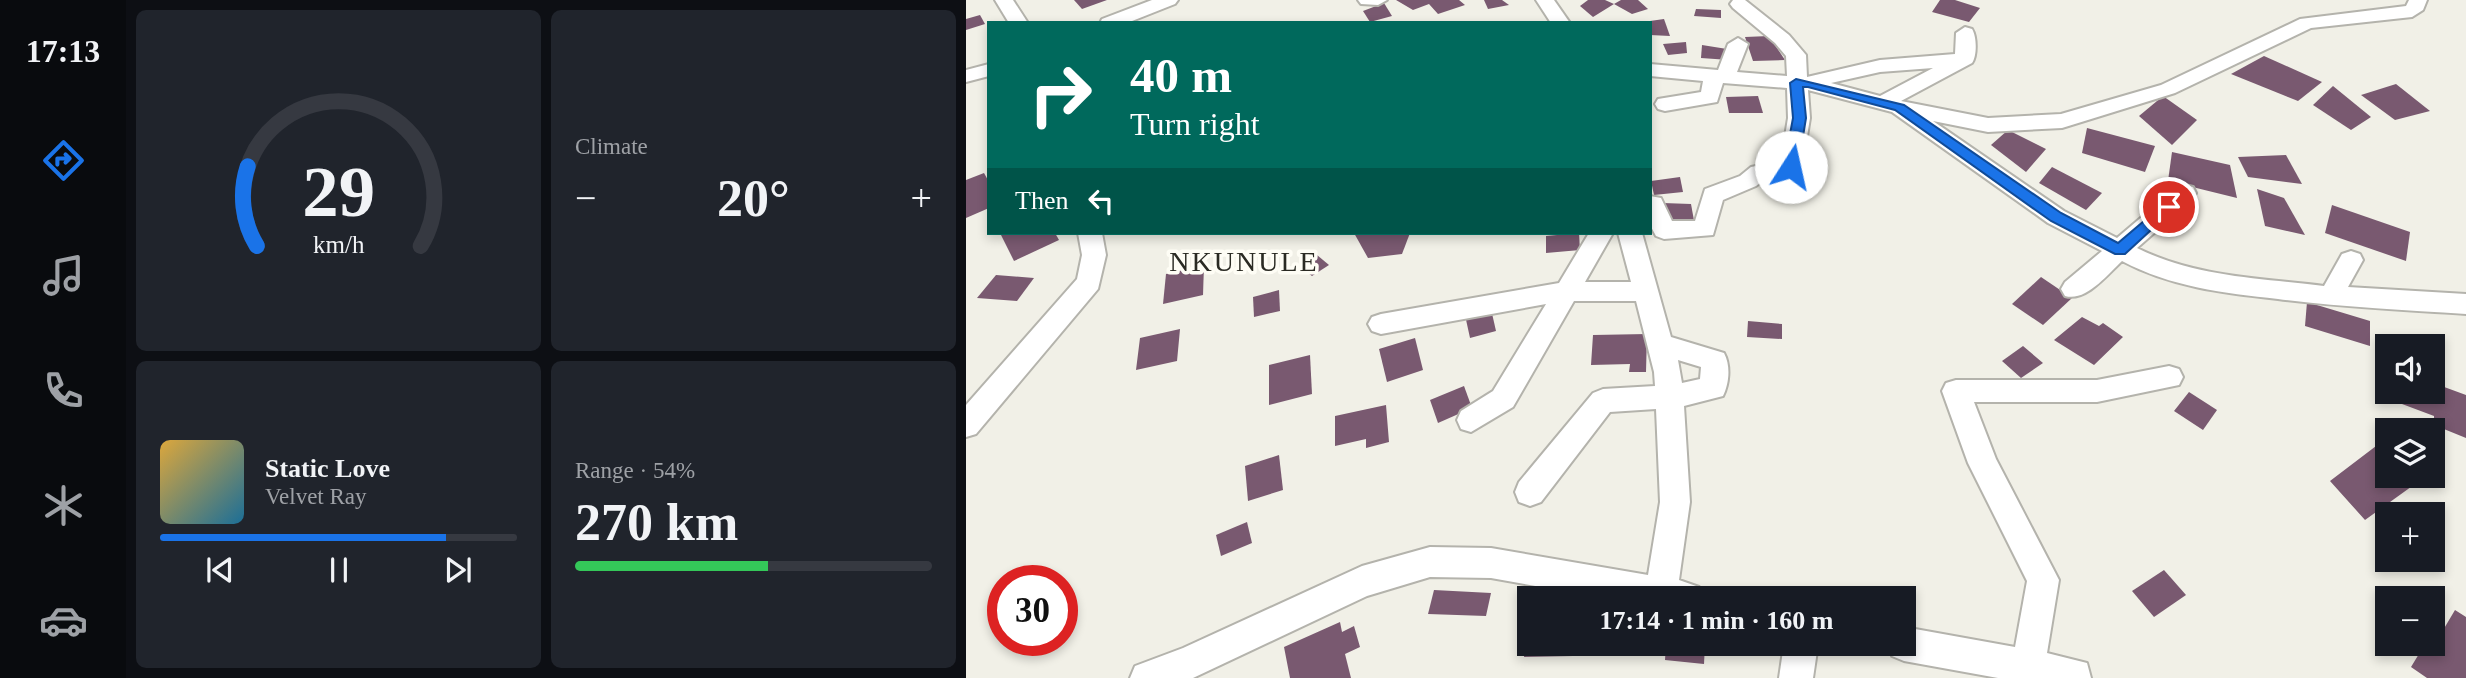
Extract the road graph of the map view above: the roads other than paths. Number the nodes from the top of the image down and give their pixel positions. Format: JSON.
{"nodes":[{"id":1,"x":1004,"y":0,"type":"edge"},
{"id":2,"x":1169,"y":0,"type":"edge"},
{"id":3,"x":1367,"y":0,"type":"edge"},
{"id":4,"x":1378,"y":0,"type":"edge"},
{"id":5,"x":1545,"y":0,"type":"edge"},
{"id":6,"x":2418,"y":0,"type":"edge"},
{"id":7,"x":1739,"y":4,"type":"dead end"},
{"id":8,"x":1018,"y":21,"type":"edge"},
{"id":9,"x":1114,"y":21,"type":"edge"},
{"id":10,"x":1560,"y":21,"type":"edge"},
{"id":11,"x":1965,"y":33,"type":"dead end"},
{"id":12,"x":1738,"y":44,"type":"dead end"},
{"id":13,"x":1965,"y":59,"type":"junction"},
{"id":14,"x":1652,"y":69,"type":"edge"},
{"id":15,"x":987,"y":71,"type":"edge"},
{"id":16,"x":966,"y":76,"type":"edge"},
{"id":17,"x":1719,"y":76,"type":"junction"},
{"id":18,"x":1800,"y":83,"type":"junction"},
{"id":19,"x":1665,"y":104,"type":"dead end"},
{"id":20,"x":1891,"y":105,"type":"junction"},
{"id":21,"x":2185,"y":193,"type":"dead end"},
{"id":22,"x":1652,"y":204,"type":"edge"},
{"id":23,"x":1090,"y":235,"type":"edge"},
{"id":24,"x":1600,"y":235,"type":"edge"},
{"id":25,"x":1631,"y":235,"type":"edge"},
{"id":26,"x":2120,"y":250,"type":"junction"},
{"id":27,"x":2351,"y":260,"type":"dead end"},
{"id":28,"x":2074,"y":289,"type":"dead end"},
{"id":29,"x":1566,"y":291,"type":"junction"},
{"id":30,"x":1647,"y":292,"type":"junction"},
{"id":31,"x":2331,"y":296,"type":"junction"},
{"id":32,"x":2466,"y":304,"type":"edge"},
{"id":33,"x":1381,"y":324,"type":"dead end"},
{"id":34,"x":1661,"y":344,"type":"junction"},
{"id":35,"x":2169,"y":377,"type":"dead end"},
{"id":36,"x":1670,"y":397,"type":"junction"},
{"id":37,"x":1471,"y":420,"type":"dead end"},
{"id":38,"x":966,"y":425,"type":"edge"},
{"id":39,"x":1530,"y":492,"type":"dead end"},
{"id":40,"x":1619,"y":586,"type":"edge"},
{"id":41,"x":1675,"y":586,"type":"edge"},
{"id":42,"x":1916,"y":646,"type":"edge"},
{"id":43,"x":1800,"y":656,"type":"edge"},
{"id":44,"x":2028,"y":667,"type":"junction"},
{"id":45,"x":2075,"y":675,"type":"dead end"},
{"id":46,"x":1147,"y":678,"type":"edge"},
{"id":47,"x":1797,"y":678,"type":"edge"}],
"edges":[{"from":1,"to":8,"type":"street"},
{"from":2,"to":9,"type":"street"},
{"from":3,"to":4,"type":"street"},
{"from":5,"to":10,"type":"street"},
{"from":6,"to":20,"type":"street"},
{"from":7,"to":18,"type":"street"},
{"from":11,"to":13,"type":"street"},
{"from":12,"to":17,"type":"street"},
{"from":13,"to":18,"type":"street"},
{"from":13,"to":20,"type":"street"},
{"from":14,"to":17,"type":"street"},
{"from":15,"to":16,"type":"street"},
{"from":17,"to":18,"type":"street"},
{"from":17,"to":19,"type":"street"},
{"from":18,"to":20,"type":"street"},
{"from":18,"to":22,"type":"street"},
{"from":20,"to":26,"type":"street"},
{"from":21,"to":26,"type":"street"},
{"from":23,"to":38,"type":"street"},
{"from":24,"to":29,"type":"street"},
{"from":25,"to":30,"type":"street"},
{"from":26,"to":28,"type":"street"},
{"from":26,"to":31,"type":"street"},
{"from":27,"to":31,"type":"street"},
{"from":29,"to":30,"type":"street"},
{"from":29,"to":33,"type":"street"},
{"from":29,"to":37,"type":"street"},
{"from":30,"to":34,"type":"street"},
{"from":31,"to":32,"type":"street"},
{"from":34,"to":36,"type":"street"},
{"from":34,"to":36,"type":"street"},
{"from":35,"to":44,"type":"street"},
{"from":36,"to":39,"type":"street"},
{"from":36,"to":41,"type":"street"},
{"from":40,"to":46,"type":"street"},
{"from":42,"to":44,"type":"street"},
{"from":43,"to":47,"type":"street"},
{"from":44,"to":45,"type":"street"}]}
